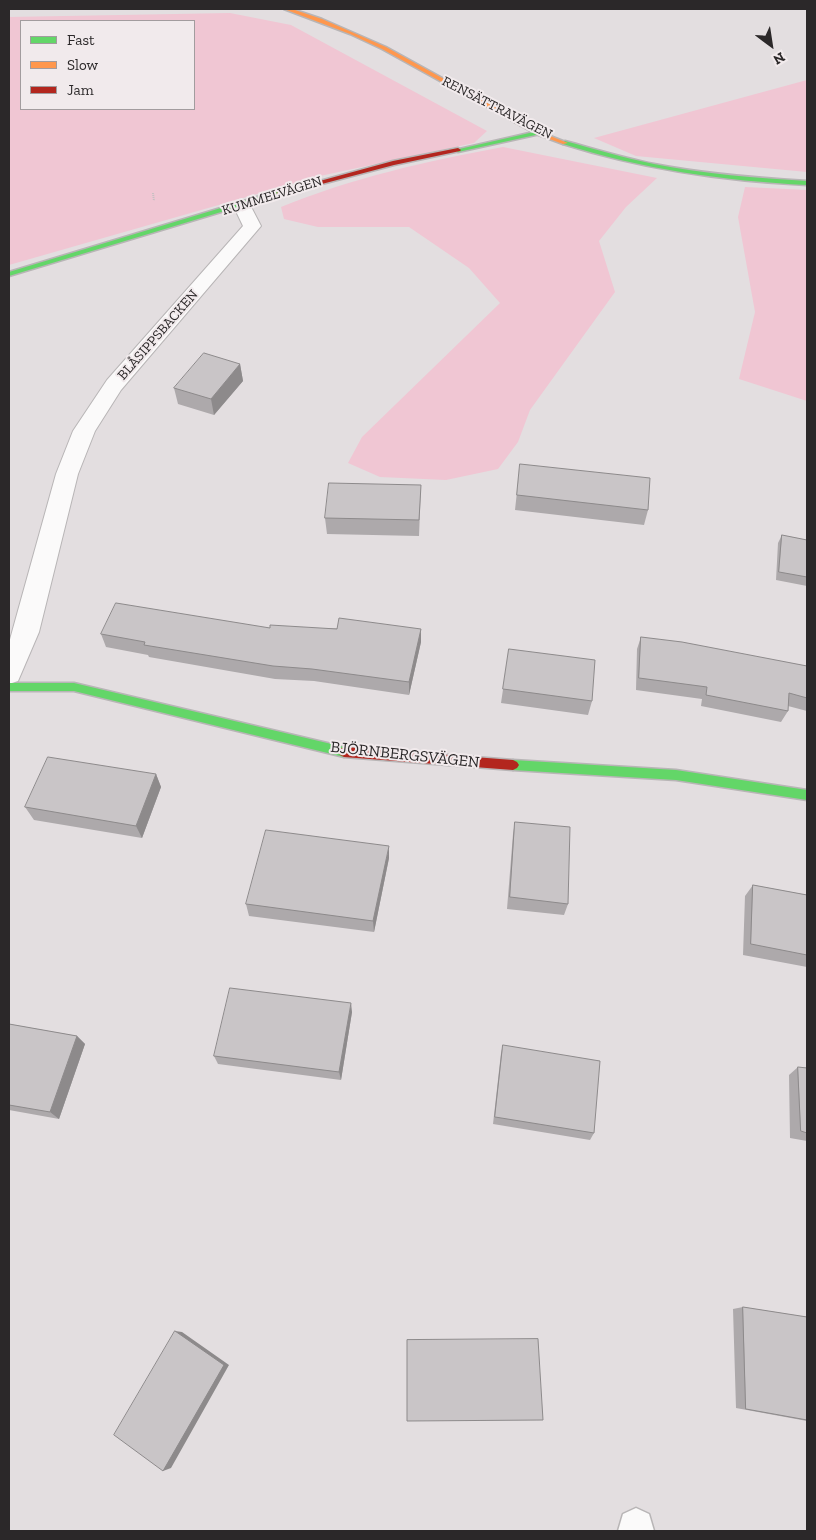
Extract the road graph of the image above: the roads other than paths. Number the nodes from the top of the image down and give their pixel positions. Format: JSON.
{"nodes":[{"id":1,"x":287,"y":9,"type":"edge"},
{"id":2,"x":538,"y":133,"type":"junction"},
{"id":3,"x":807,"y":183,"type":"edge"},
{"id":4,"x":242,"y":205,"type":"junction"},
{"id":5,"x":9,"y":274,"type":"edge"},
{"id":6,"x":9,"y":674,"type":"edge"},
{"id":7,"x":9,"y":687,"type":"edge"},
{"id":8,"x":807,"y":795,"type":"edge"}],
"edges":[{"from":1,"to":2,"type":"street","name":"RENSÄTTRAVÄGEN"},
{"from":2,"to":3,"type":"street","name":"RENSÄTTRAVÄGEN"},
{"from":2,"to":4,"type":"street","name":"KUMMELVÄGEN"},
{"from":4,"to":5,"type":"street","name":"KUMMELVÄGEN"},
{"from":4,"to":6,"type":"street","name":"BLÅSIPPSBACKEN"},
{"from":7,"to":8,"type":"street","name":"BJÖRNBERGSVÄGEN"}]}
